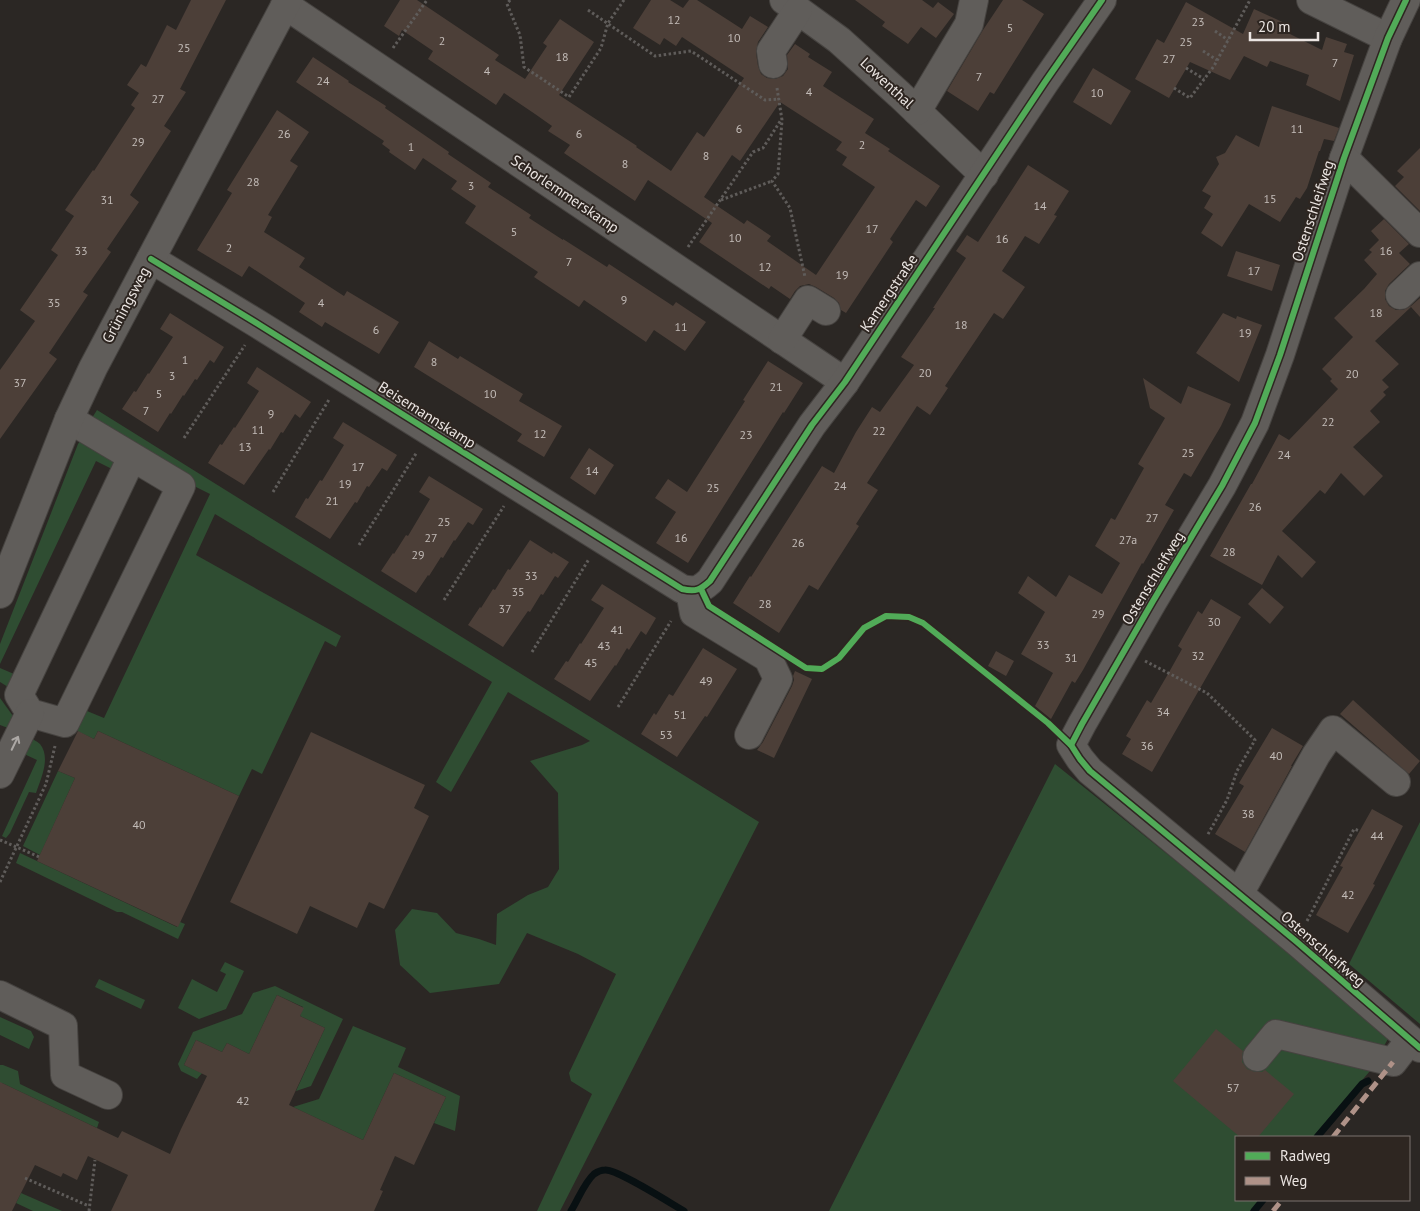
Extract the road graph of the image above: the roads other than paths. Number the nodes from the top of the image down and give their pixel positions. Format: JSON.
{"nodes":[{"id":1,"x":974,"y":0,"type":"edge"},
{"id":2,"x":1102,"y":0,"type":"edge"},
{"id":3,"x":1310,"y":0,"type":"edge"},
{"id":4,"x":1406,"y":0,"type":"edge"},
{"id":5,"x":287,"y":3,"type":"edge"},
{"id":6,"x":791,"y":5,"type":"edge"},
{"id":7,"x":1388,"y":38,"type":"junction"},
{"id":8,"x":773,"y":64,"type":"road end"},
{"id":9,"x":918,"y":111,"type":"junction"},
{"id":10,"x":1344,"y":158,"type":"junction"},
{"id":11,"x":984,"y":175,"type":"junction"},
{"id":12,"x":1420,"y":233,"type":"edge"},
{"id":13,"x":151,"y":259,"type":"junction"},
{"id":14,"x":1420,"y":276,"type":"edge"},
{"id":15,"x":1400,"y":295,"type":"dead end"},
{"id":16,"x":817,"y":306,"type":"road end"},
{"id":17,"x":782,"y":340,"type":"junction"},
{"id":18,"x":845,"y":382,"type":"junction"},
{"id":19,"x":69,"y":419,"type":"junction"},
{"id":20,"x":132,"y":457,"type":"junction"},
{"id":21,"x":690,"y":591,"type":"junction"},
{"id":22,"x":0,"y":594,"type":"edge"},
{"id":23,"x":30,"y":713,"type":"junction"},
{"id":24,"x":749,"y":734,"type":"dead end"},
{"id":25,"x":0,"y":774,"type":"edge"},
{"id":26,"x":1396,"y":782,"type":"dead end"},
{"id":27,"x":1238,"y":894,"type":"junction"},
{"id":28,"x":0,"y":995,"type":"edge"},
{"id":29,"x":1415,"y":1044,"type":"edge"},
{"id":30,"x":1257,"y":1057,"type":"dead end"},
{"id":31,"x":108,"y":1095,"type":"dead end"}],
"edges":[{"from":1,"to":9,"type":"street"},
{"from":2,"to":11,"type":"street","name":"Kamergstraße"},
{"from":3,"to":7,"type":"street"},
{"from":4,"to":7,"type":"street","name":"Ostenschleifweg"},
{"from":5,"to":13,"type":"street","name":"Grüningsweg"},
{"from":5,"to":17,"type":"street","name":"Schorlemmerskamp"},
{"from":6,"to":8,"type":"street"},
{"from":6,"to":9,"type":"street","name":"Lowenthal"},
{"from":7,"to":10,"type":"street","name":"Ostenschleifweg"},
{"from":9,"to":11,"type":"street","name":"Lowenthal"},
{"from":10,"to":12,"type":"street"},
{"from":10,"to":27,"type":"street","name":"Ostenschleifweg"},
{"from":11,"to":18,"type":"street","name":"Kamergstraße"},
{"from":13,"to":19,"type":"street","name":"Grüningsweg"},
{"from":13,"to":21,"type":"street","name":"Beisemannskamp"},
{"from":14,"to":15,"type":"street"},
{"from":16,"to":17,"type":"street"},
{"from":17,"to":18,"type":"street","name":"Schorlemmerskamp"},
{"from":18,"to":21,"type":"street","name":"Kamergstraße"},
{"from":19,"to":20,"type":"street"},
{"from":19,"to":22,"type":"street","name":"Grüningsweg"},
{"from":20,"to":23,"type":"street"},
{"from":20,"to":23,"type":"street"},
{"from":21,"to":24,"type":"street"},
{"from":25,"to":23,"type":"street","one_way":true},
{"from":26,"to":27,"type":"street"},
{"from":27,"to":29,"type":"street","name":"Ostenschleifweg"},
{"from":28,"to":31,"type":"street"},
{"from":29,"to":30,"type":"street"}]}
